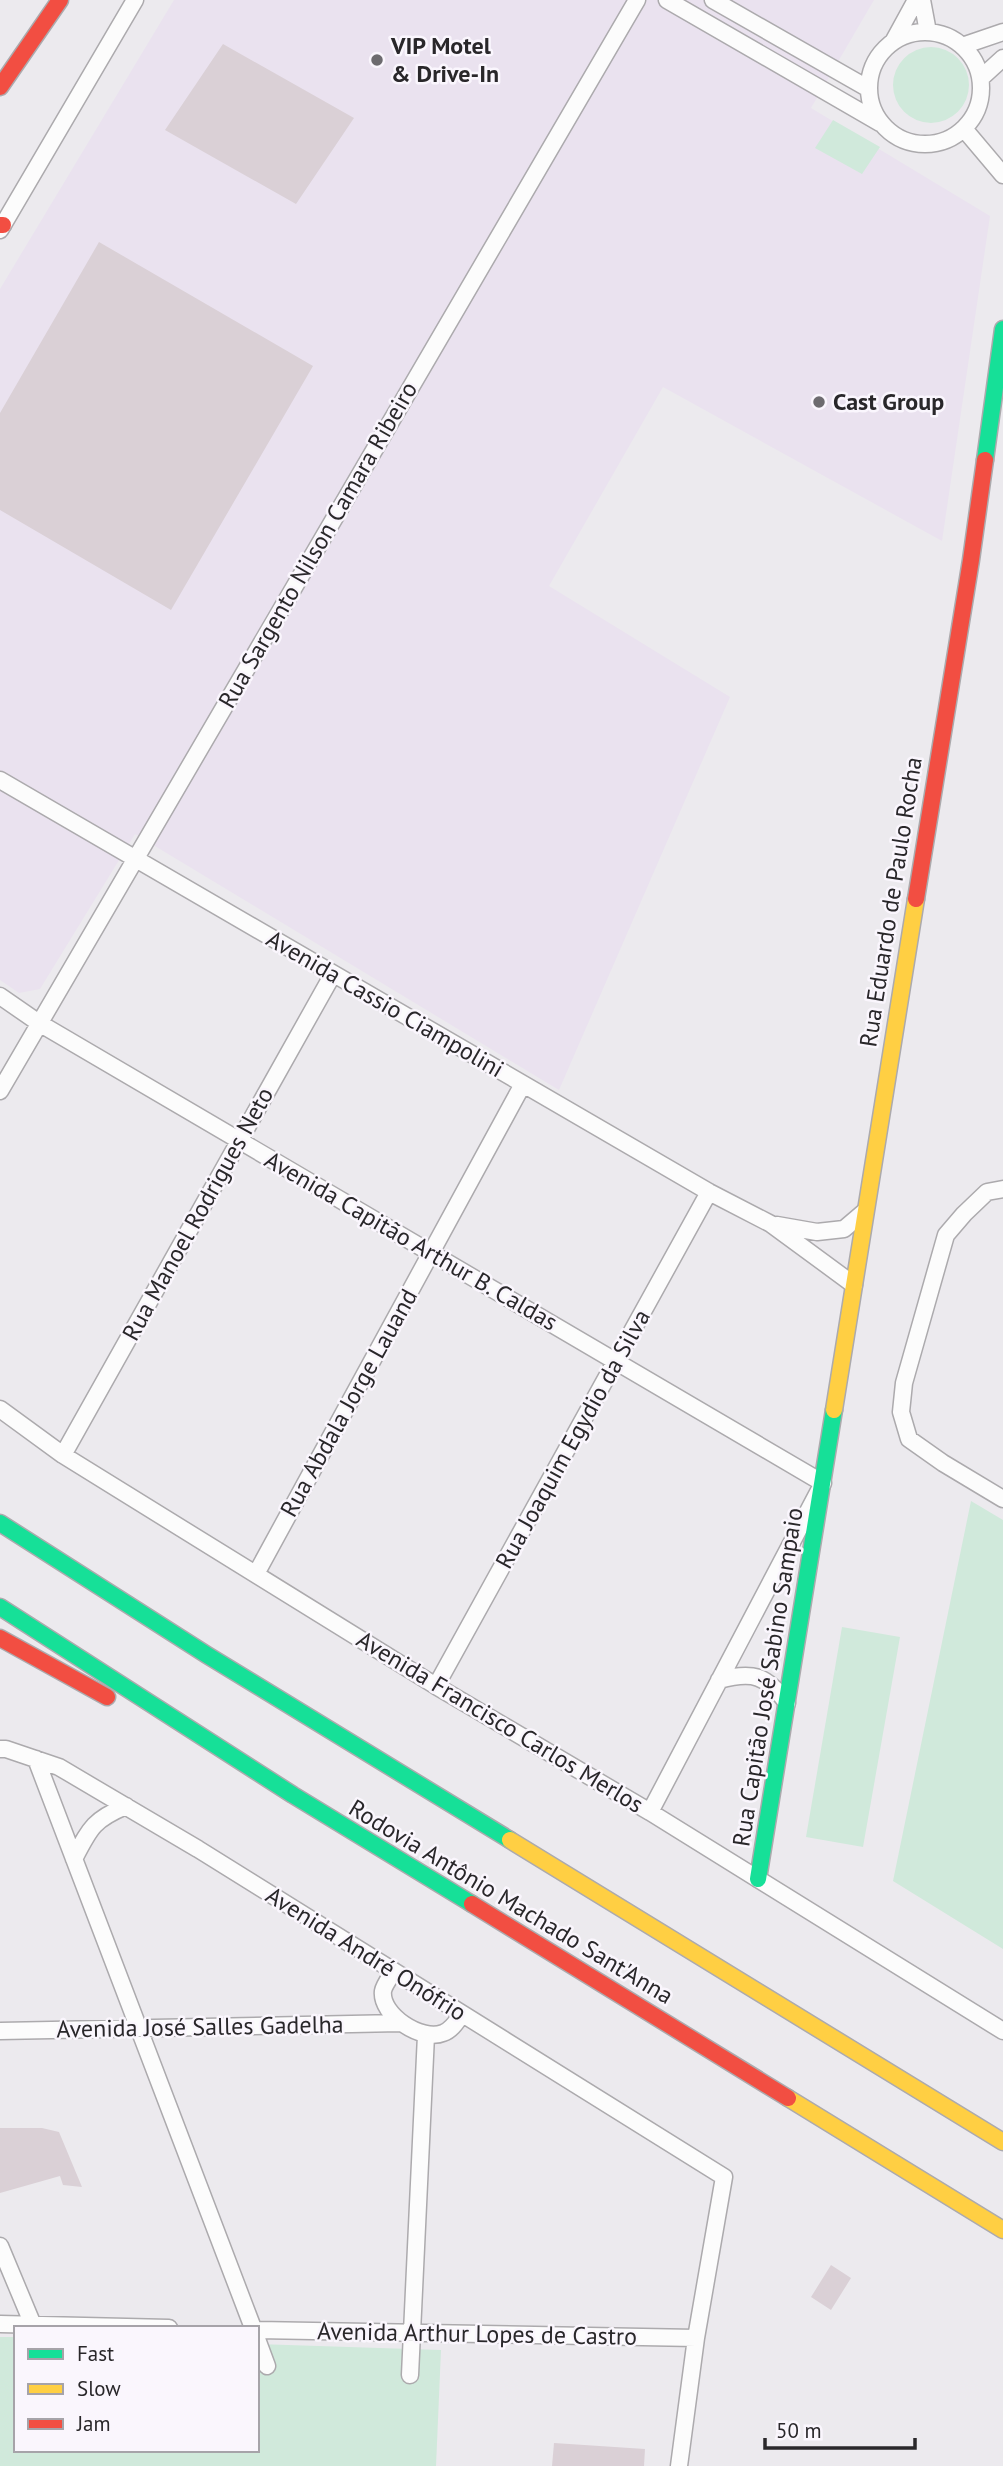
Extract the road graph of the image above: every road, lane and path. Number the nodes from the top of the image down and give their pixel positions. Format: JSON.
{"nodes":[{"id":1,"x":60,"y":0,"type":"edge"},
{"id":2,"x":135,"y":0,"type":"edge"},
{"id":3,"x":637,"y":0,"type":"edge"},
{"id":4,"x":667,"y":0,"type":"edge"},
{"id":5,"x":713,"y":0,"type":"edge"},
{"id":6,"x":916,"y":0,"type":"edge"},
{"id":7,"x":922,"y":0,"type":"edge"},
{"id":8,"x":928,"y":32,"type":"junction"},
{"id":9,"x":1003,"y":32,"type":"edge"},
{"id":10,"x":893,"y":42,"type":"junction"},
{"id":11,"x":962,"y":46,"type":"junction"},
{"id":12,"x":1003,"y":58,"type":"edge"},
{"id":13,"x":981,"y":78,"type":"junction"},
{"id":14,"x":0,"y":87,"type":"edge"},
{"id":15,"x":869,"y":89,"type":"junction"},
{"id":16,"x":881,"y":123,"type":"junction"},
{"id":17,"x":965,"y":130,"type":"junction"},
{"id":18,"x":1003,"y":174,"type":"edge"},
{"id":19,"x":1,"y":226,"type":"edge"},
{"id":20,"x":1003,"y":330,"type":"edge"},
{"id":21,"x":0,"y":780,"type":"edge"},
{"id":22,"x":135,"y":858,"type":"junction"},
{"id":23,"x":333,"y":974,"type":"junction"},
{"id":24,"x":0,"y":996,"type":"edge"},
{"id":25,"x":39,"y":1023,"type":"junction"},
{"id":26,"x":523,"y":1084,"type":"junction"},
{"id":27,"x":0,"y":1091,"type":"edge"},
{"id":28,"x":239,"y":1140,"type":"junction"},
{"id":29,"x":1003,"y":1189,"type":"edge"},
{"id":30,"x":709,"y":1192,"type":"junction"},
{"id":31,"x":864,"y":1212,"type":"junction"},
{"id":32,"x":771,"y":1224,"type":"junction"},
{"id":33,"x":431,"y":1253,"type":"junction"},
{"id":34,"x":854,"y":1285,"type":"junction"},
{"id":35,"x":616,"y":1361,"type":"junction"},
{"id":36,"x":0,"y":1409,"type":"edge"},
{"id":37,"x":63,"y":1455,"type":"junction"},
{"id":38,"x":823,"y":1483,"type":"junction"},
{"id":39,"x":1003,"y":1499,"type":"edge"},
{"id":40,"x":0,"y":1512,"type":"edge"},
{"id":41,"x":0,"y":1522,"type":"edge"},
{"id":42,"x":256,"y":1574,"type":"junction"},
{"id":43,"x":97,"y":1584,"type":"junction"},
{"id":44,"x":0,"y":1607,"type":"edge"},
{"id":45,"x":0,"y":1638,"type":"edge"},
{"id":46,"x":719,"y":1680,"type":"junction"},
{"id":47,"x":436,"y":1686,"type":"junction"},
{"id":48,"x":787,"y":1703,"type":"junction"},
{"id":49,"x":0,"y":1749,"type":"edge"},
{"id":50,"x":36,"y":1759,"type":"junction"},
{"id":51,"x":293,"y":1795,"type":"junction"},
{"id":52,"x":126,"y":1806,"type":"junction"},
{"id":53,"x":650,"y":1812,"type":"junction"},
{"id":54,"x":74,"y":1859,"type":"junction"},
{"id":55,"x":758,"y":1880,"type":"junction"},
{"id":56,"x":394,"y":1971,"type":"junction"},
{"id":57,"x":386,"y":2006,"type":"junction"},
{"id":58,"x":462,"y":2014,"type":"junction"},
{"id":59,"x":380,"y":2023,"type":"junction"},
{"id":60,"x":400,"y":2023,"type":"junction"},
{"id":61,"x":140,"y":2029,"type":"junction"},
{"id":62,"x":0,"y":2031,"type":"edge"},
{"id":63,"x":1003,"y":2031,"type":"edge"},
{"id":64,"x":426,"y":2035,"type":"junction"},
{"id":65,"x":1003,"y":2142,"type":"edge"},
{"id":66,"x":1003,"y":2230,"type":"edge"},
{"id":67,"x":0,"y":2246,"type":"edge"},
{"id":68,"x":0,"y":2324,"type":"edge"},
{"id":69,"x":33,"y":2325,"type":"junction"},
{"id":70,"x":78,"y":2326,"type":"edge"},
{"id":71,"x":254,"y":2326,"type":"edge"},
{"id":72,"x":259,"y":2329,"type":"edge"},
{"id":73,"x":413,"y":2333,"type":"junction"},
{"id":74,"x":696,"y":2338,"type":"junction"},
{"id":75,"x":259,"y":2344,"type":"edge"},
{"id":76,"x":267,"y":2366,"type":"dead end"},
{"id":77,"x":411,"y":2375,"type":"dead end"},
{"id":78,"x":679,"y":2466,"type":"edge"}],
"edges":[{"from":1,"to":14,"type":"main road"},
{"from":2,"to":19,"type":"street"},
{"from":3,"to":22,"type":"street","name":"Rua Sargento Nilson Camara Ribeiro"},
{"from":4,"to":16,"type":"street"},
{"from":5,"to":15,"type":"street"},
{"from":6,"to":10,"type":"street"},
{"from":7,"to":8,"type":"street"},
{"from":8,"to":10,"type":"street"},
{"from":8,"to":11,"type":"street"},
{"from":9,"to":11,"type":"street"},
{"from":10,"to":15,"type":"street"},
{"from":11,"to":13,"type":"street"},
{"from":12,"to":13,"type":"street"},
{"from":13,"to":17,"type":"street"},
{"from":15,"to":16,"type":"street"},
{"from":16,"to":17,"type":"street"},
{"from":17,"to":18,"type":"street"},
{"from":20,"to":31,"type":"main road","name":"Rua Eduardo de Paulo Rocha"},
{"from":21,"to":22,"type":"street","name":"Avenida Cassio Ciampolini"},
{"from":22,"to":23,"type":"street","name":"Avenida Cassio Ciampolini"},
{"from":22,"to":25,"type":"street","name":"Rua Sargento Nilson Camara Ribeiro"},
{"from":23,"to":26,"type":"street","name":"Avenida Cassio Ciampolini"},
{"from":23,"to":28,"type":"street","name":"Rua Manoel Rodrigues Neto"},
{"from":24,"to":25,"type":"street","name":"Avenida Capitão Arthur B. Caldas"},
{"from":25,"to":27,"type":"street","name":"Rua Sargento Nilson Camara Ribeiro"},
{"from":25,"to":28,"type":"street","name":"Avenida Capitão Arthur B. Caldas"},
{"from":26,"to":30,"type":"street","name":"Avenida Cassio Ciampolini"},
{"from":26,"to":33,"type":"street","name":"Rua Abdala Jorge Lauand"},
{"from":28,"to":33,"type":"street","name":"Avenida Capitão Arthur B. Caldas"},
{"from":28,"to":37,"type":"street","name":"Rua Manoel Rodrigues Neto"},
{"from":29,"to":39,"type":"street"},
{"from":30,"to":32,"type":"street","name":"Avenida Cassio Ciampolini"},
{"from":30,"to":35,"type":"street","name":"Rua Joaquim Egydio da Silva"},
{"from":31,"to":32,"type":"street"},
{"from":31,"to":34,"type":"main road","name":"Rua Eduardo de Paulo Rocha"},
{"from":32,"to":34,"type":"street"},
{"from":33,"to":35,"type":"street","name":"Avenida Capitão Arthur B. Caldas"},
{"from":33,"to":42,"type":"street","name":"Rua Abdala Jorge Lauand"},
{"from":34,"to":38,"type":"main road","name":"Rua Eduardo de Paulo Rocha"},
{"from":35,"to":38,"type":"street","name":"Avenida Capitão Arthur B. Caldas"},
{"from":35,"to":47,"type":"street","name":"Rua Joaquim Egydio da Silva"},
{"from":36,"to":37,"type":"street","name":"Avenida Francisco Carlos Merlos"},
{"from":37,"to":42,"type":"street","name":"Avenida Francisco Carlos Merlos"},
{"from":38,"to":46,"type":"street"},
{"from":38,"to":48,"type":"main road","name":"Rua Capitão José Sabino Sampaio"},
{"from":40,"to":43,"type":"main road"},
{"from":41,"to":43,"type":"main road","name":"Rodovia Antônio Machado Sant'Anna"},
{"from":42,"to":47,"type":"street","name":"Avenida Francisco Carlos Merlos"},
{"from":43,"to":65,"type":"main road","name":"Rodovia Antônio Machado Sant'Anna"},
{"from":44,"to":51,"type":"main road","name":"Rodovia Antônio Machado Sant'Anna"},
{"from":45,"to":51,"type":"main road"},
{"from":46,"to":48,"type":"street"},
{"from":46,"to":53,"type":"street"},
{"from":47,"to":53,"type":"street","name":"Avenida Francisco Carlos Merlos"},
{"from":48,"to":55,"type":"main road","name":"Rua Capitão José Sabino Sampaio"},
{"from":49,"to":50,"type":"street","name":"Avenida André Onófrio"},
{"from":50,"to":52,"type":"street","name":"Avenida André Onófrio"},
{"from":50,"to":54,"type":"street"},
{"from":51,"to":66,"type":"main road","name":"Rodovia Antônio Machado Sant'Anna"},
{"from":52,"to":54,"type":"street"},
{"from":52,"to":56,"type":"street","name":"Avenida André Onófrio"},
{"from":53,"to":55,"type":"street","name":"Avenida Francisco Carlos Merlos"},
{"from":54,"to":61,"type":"street"},
{"from":55,"to":63,"type":"street","name":"Avenida Francisco Carlos Merlos"},
{"from":56,"to":57,"type":"street"},
{"from":56,"to":58,"type":"street","name":"Avenida André Onófrio"},
{"from":57,"to":59,"type":"street"},
{"from":57,"to":60,"type":"street"},
{"from":58,"to":64,"type":"street"},
{"from":58,"to":74,"type":"street","name":"Avenida André Onófrio"},
{"from":59,"to":60,"type":"street","name":"Avenida José Salles Gadelha"},
{"from":59,"to":61,"type":"street","name":"Avenida José Salles Gadelha"},
{"from":60,"to":64,"type":"street"},
{"from":61,"to":62,"type":"street","name":"Avenida José Salles Gadelha"},
{"from":61,"to":71,"type":"street"},
{"from":64,"to":73,"type":"street"},
{"from":67,"to":69,"type":"street"},
{"from":68,"to":69,"type":"street"},
{"from":69,"to":70,"type":"street"},
{"from":72,"to":73,"type":"street","name":"Avenida Arthur Lopes de Castro"},
{"from":73,"to":74,"type":"street","name":"Avenida Arthur Lopes de Castro"},
{"from":73,"to":77,"type":"street"},
{"from":74,"to":78,"type":"street"},
{"from":75,"to":76,"type":"street"}]}
